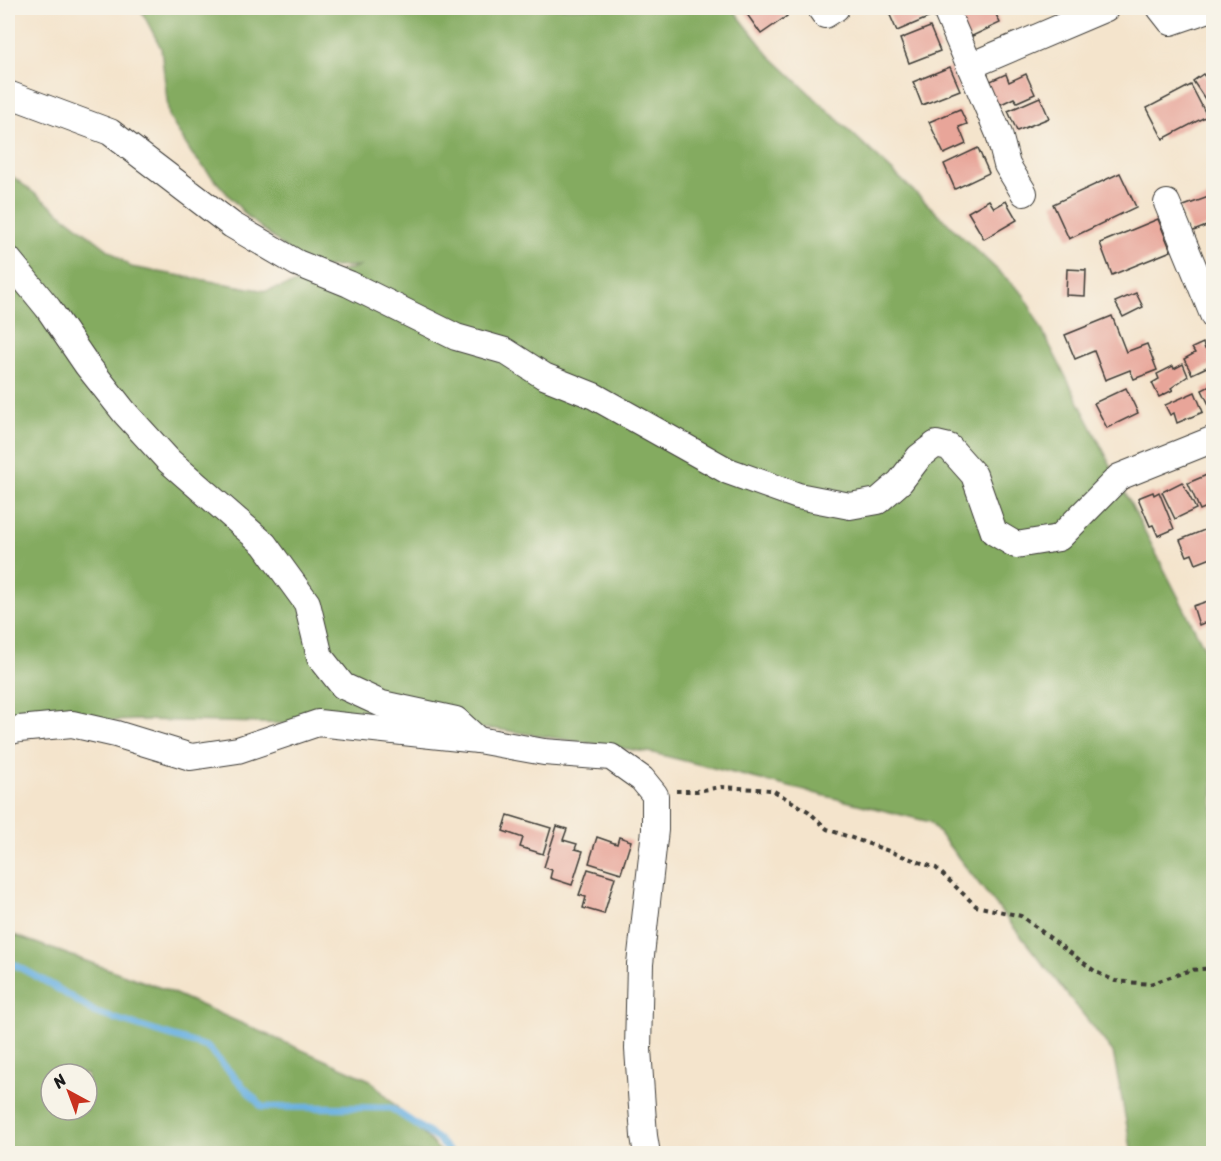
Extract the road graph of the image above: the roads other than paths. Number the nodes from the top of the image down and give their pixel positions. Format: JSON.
{"nodes":[{"id":1,"x":820,"y":8,"type":"edge"},
{"id":2,"x":836,"y":8,"type":"edge"},
{"id":3,"x":945,"y":8,"type":"edge"},
{"id":4,"x":1106,"y":8,"type":"edge"},
{"id":5,"x":1160,"y":8,"type":"edge"},
{"id":6,"x":1212,"y":8,"type":"edge"},
{"id":7,"x":970,"y":66,"type":"junction"},
{"id":8,"x":8,"y":94,"type":"edge"},
{"id":9,"x":1024,"y":193,"type":"dead end"},
{"id":10,"x":1167,"y":203,"type":"dead end"},
{"id":11,"x":8,"y":259,"type":"edge"},
{"id":12,"x":1214,"y":317,"type":"edge"},
{"id":13,"x":1214,"y":439,"type":"edge"},
{"id":14,"x":8,"y":732,"type":"edge"},
{"id":15,"x":478,"y":740,"type":"junction"},
{"id":16,"x":647,"y":1154,"type":"edge"}],
"edges":[{"from":1,"to":2,"type":"street"},
{"from":3,"to":7,"type":"street"},
{"from":4,"to":7,"type":"street"},
{"from":5,"to":6,"type":"street"},
{"from":7,"to":9,"type":"street"},
{"from":8,"to":13,"type":"street"},
{"from":10,"to":12,"type":"street"},
{"from":11,"to":15,"type":"street"},
{"from":14,"to":15,"type":"street"},
{"from":15,"to":16,"type":"street"}]}
